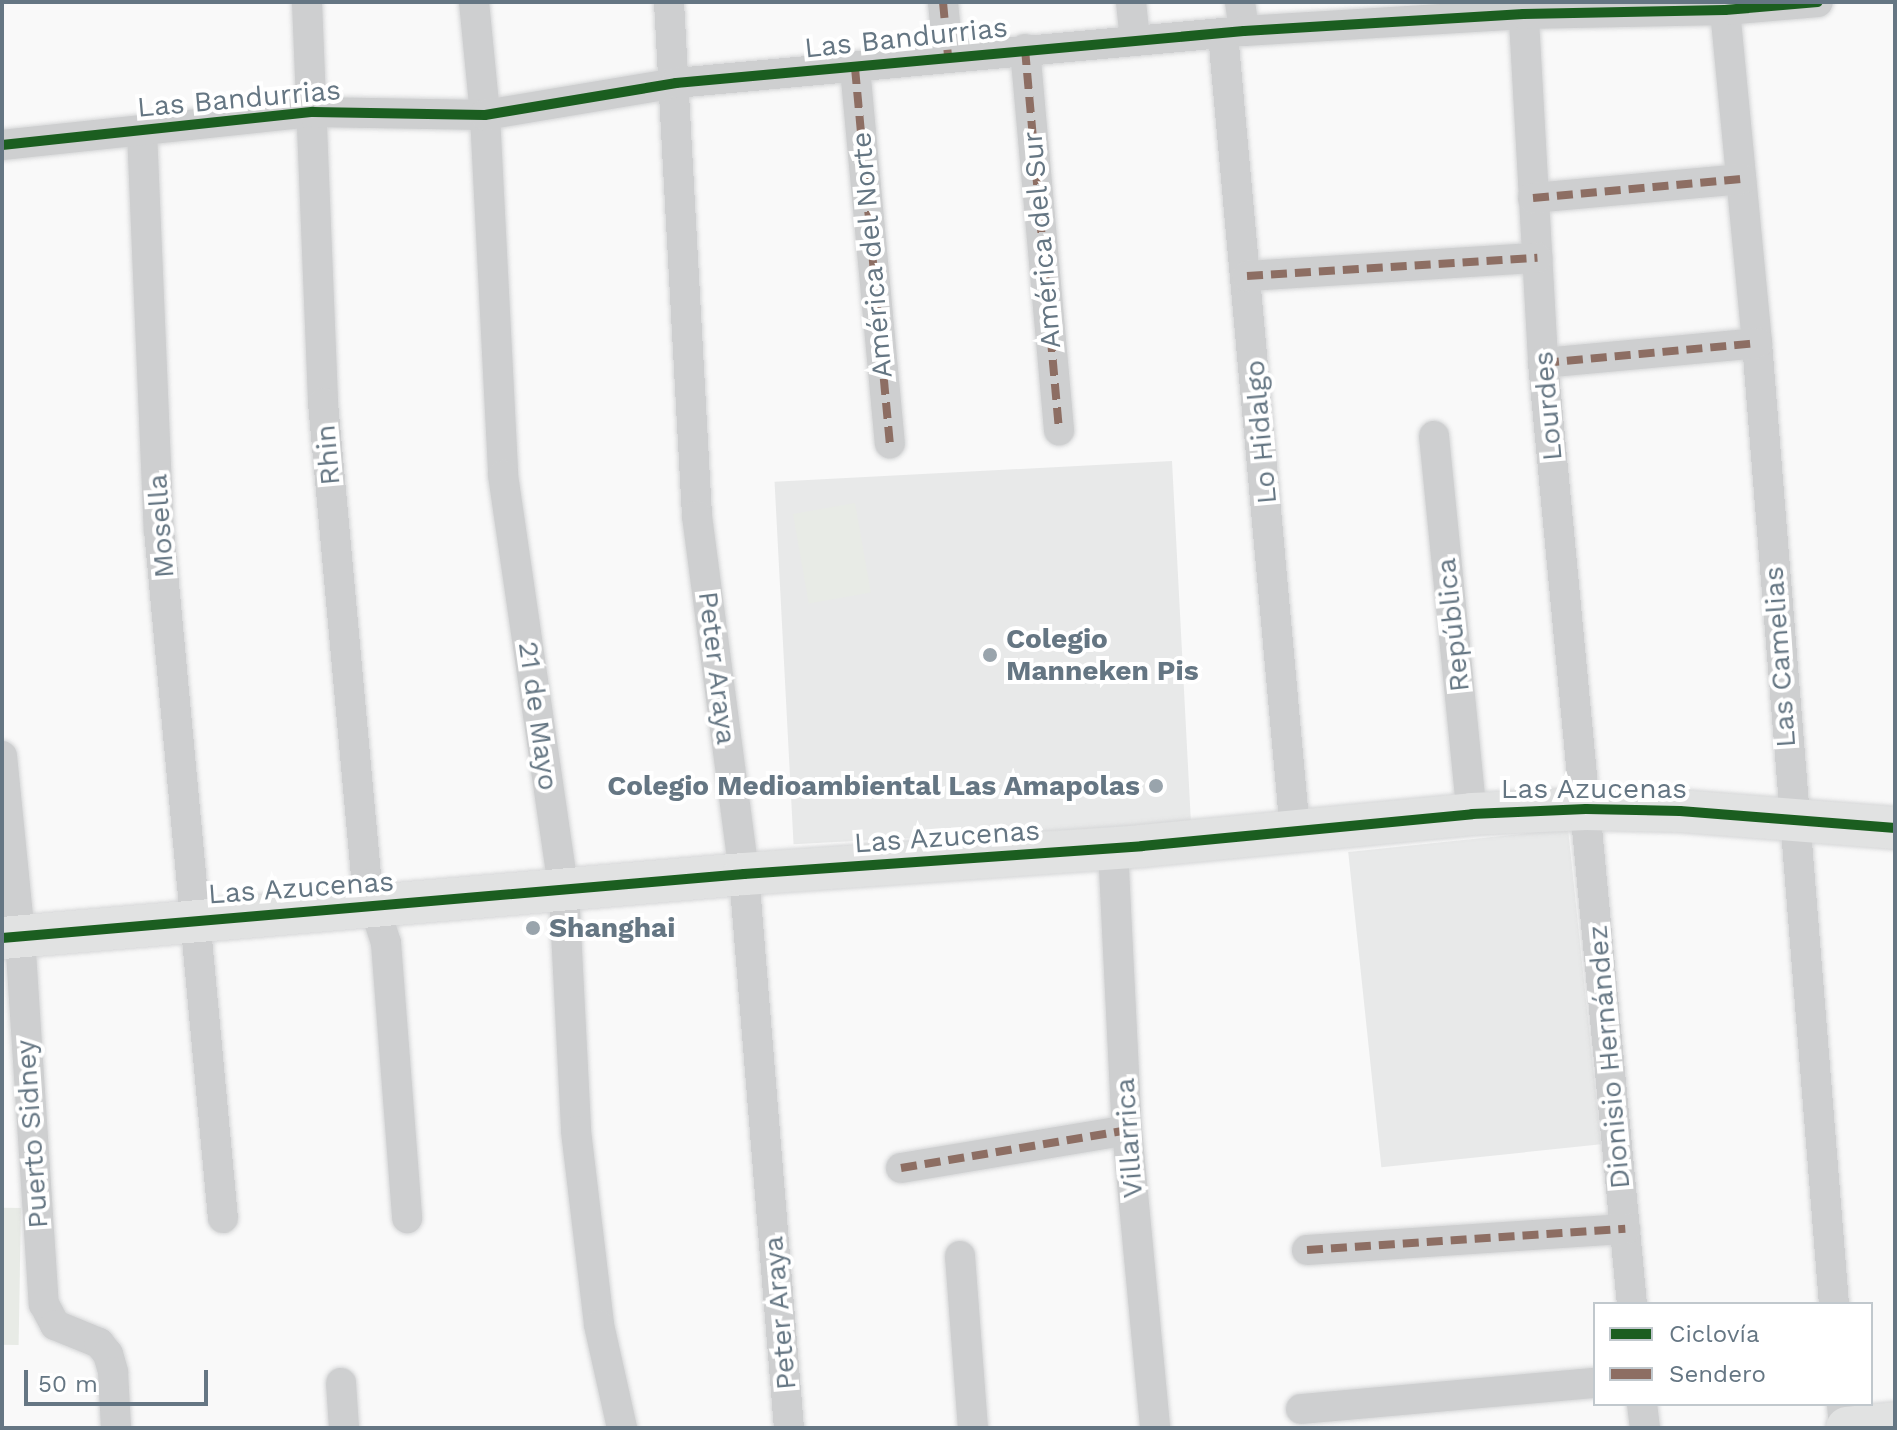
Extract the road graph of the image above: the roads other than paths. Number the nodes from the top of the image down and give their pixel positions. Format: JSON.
{"nodes":[{"id":1,"x":307,"y":2,"type":"edge"},
{"id":2,"x":474,"y":2,"type":"edge"},
{"id":3,"x":669,"y":2,"type":"edge"},
{"id":4,"x":943,"y":2,"type":"edge"},
{"id":5,"x":1131,"y":2,"type":"edge"},
{"id":6,"x":1818,"y":2,"type":"edge"},
{"id":7,"x":1523,"y":8,"type":"edge"},
{"id":8,"x":1725,"y":10,"type":"junction"},
{"id":9,"x":1236,"y":22,"type":"edge"},
{"id":10,"x":1135,"y":41,"type":"junction"},
{"id":11,"x":1025,"y":49,"type":"junction"},
{"id":12,"x":948,"y":56,"type":"junction"},
{"id":13,"x":855,"y":68,"type":"junction"},
{"id":14,"x":676,"y":83,"type":"junction"},
{"id":15,"x":313,"y":112,"type":"junction"},
{"id":16,"x":485,"y":115,"type":"junction"},
{"id":17,"x":142,"y":131,"type":"junction"},
{"id":18,"x":2,"y":145,"type":"edge"},
{"id":19,"x":1741,"y":179,"type":"junction"},
{"id":20,"x":1533,"y":198,"type":"junction"},
{"id":21,"x":1537,"y":258,"type":"junction"},
{"id":22,"x":1247,"y":276,"type":"junction"},
{"id":23,"x":1757,"y":343,"type":"junction"},
{"id":24,"x":1543,"y":363,"type":"junction"},
{"id":25,"x":1059,"y":430,"type":"dead end"},
{"id":26,"x":1434,"y":436,"type":"dead end"},
{"id":27,"x":890,"y":443,"type":"dead end"},
{"id":28,"x":2,"y":756,"type":"edge"},
{"id":29,"x":1586,"y":809,"type":"junction"},
{"id":30,"x":1472,"y":814,"type":"junction"},
{"id":31,"x":1795,"y":819,"type":"junction"},
{"id":32,"x":1895,"y":828,"type":"edge"},
{"id":33,"x":1295,"y":831,"type":"junction"},
{"id":34,"x":1113,"y":848,"type":"junction"},
{"id":35,"x":744,"y":874,"type":"junction"},
{"id":36,"x":564,"y":891,"type":"junction"},
{"id":37,"x":373,"y":907,"type":"junction"},
{"id":38,"x":196,"y":920,"type":"junction"},
{"id":39,"x":11,"y":938,"type":"edge"},
{"id":40,"x":1127,"y":1130,"type":"junction"},
{"id":41,"x":901,"y":1168,"type":"dead end"},
{"id":42,"x":223,"y":1218,"type":"dead end"},
{"id":43,"x":407,"y":1218,"type":"dead end"},
{"id":44,"x":1625,"y":1229,"type":"junction"},
{"id":45,"x":1307,"y":1250,"type":"dead end"},
{"id":46,"x":960,"y":1256,"type":"dead end"},
{"id":47,"x":1632,"y":1302,"type":"edge"},
{"id":48,"x":1834,"y":1302,"type":"edge"},
{"id":49,"x":341,"y":1383,"type":"dead end"},
{"id":50,"x":1593,"y":1383,"type":"edge"},
{"id":51,"x":1642,"y":1406,"type":"edge"},
{"id":52,"x":1842,"y":1406,"type":"edge"},
{"id":53,"x":1301,"y":1409,"type":"dead end"},
{"id":54,"x":1895,"y":1423,"type":"edge"},
{"id":55,"x":116,"y":1428,"type":"edge"},
{"id":56,"x":344,"y":1428,"type":"edge"},
{"id":57,"x":622,"y":1428,"type":"edge"},
{"id":58,"x":789,"y":1428,"type":"edge"},
{"id":59,"x":973,"y":1428,"type":"edge"},
{"id":60,"x":1155,"y":1428,"type":"edge"},
{"id":61,"x":1645,"y":1428,"type":"edge"},
{"id":62,"x":1845,"y":1428,"type":"edge"}],
"edges":[{"from":1,"to":15,"type":"street","name":"Rhin"},
{"from":2,"to":16,"type":"street","name":"21 de Mayo"},
{"from":3,"to":14,"type":"street","name":"Peter Araya"},
{"from":4,"to":12,"type":"street"},
{"from":5,"to":10,"type":"street"},
{"from":6,"to":8,"type":"street","name":"Las Bandurrias"},
{"from":7,"to":8,"type":"street","name":"Las Bandurrias"},
{"from":7,"to":9,"type":"street","name":"Las Bandurrias"},
{"from":7,"to":20,"type":"street","name":"Lourdes"},
{"from":8,"to":19,"type":"street","name":"Las Camelias"},
{"from":9,"to":10,"type":"street","name":"Las Bandurrias"},
{"from":9,"to":22,"type":"street","name":"Lo Hidalgo"},
{"from":10,"to":11,"type":"street","name":"Las Bandurrias"},
{"from":11,"to":12,"type":"street","name":"Las Bandurrias"},
{"from":11,"to":25,"type":"street","name":"América del Sur"},
{"from":12,"to":13,"type":"street","name":"Las Bandurrias"},
{"from":13,"to":14,"type":"street","name":"Las Bandurrias"},
{"from":13,"to":27,"type":"street","name":"América del Norte"},
{"from":14,"to":16,"type":"street","name":"Las Bandurrias"},
{"from":14,"to":35,"type":"street","name":"Peter Araya"},
{"from":15,"to":16,"type":"street","name":"Las Bandurrias"},
{"from":15,"to":17,"type":"street","name":"Las Bandurrias"},
{"from":15,"to":37,"type":"street","name":"Rhin"},
{"from":16,"to":36,"type":"street","name":"21 de Mayo"},
{"from":17,"to":18,"type":"street","name":"Las Bandurrias"},
{"from":17,"to":38,"type":"street","name":"Mosella"},
{"from":19,"to":20,"type":"street"},
{"from":19,"to":23,"type":"street","name":"Las Camelias"},
{"from":20,"to":21,"type":"street","name":"Lourdes"},
{"from":21,"to":22,"type":"street"},
{"from":21,"to":24,"type":"street","name":"Lourdes"},
{"from":22,"to":33,"type":"street","name":"Lo Hidalgo"},
{"from":23,"to":24,"type":"street"},
{"from":23,"to":31,"type":"street","name":"Las Camelias"},
{"from":24,"to":29,"type":"street","name":"Lourdes"},
{"from":26,"to":30,"type":"street","name":"República"},
{"from":28,"to":39,"type":"street","name":"Puerto Sidney"},
{"from":29,"to":30,"type":"street","name":"Las Azucenas"},
{"from":29,"to":31,"type":"street","name":"Las Azucenas"},
{"from":29,"to":44,"type":"street","name":"Dionisio Hernández"},
{"from":30,"to":33,"type":"street","name":"Las Azucenas"},
{"from":31,"to":32,"type":"street","name":"Las Azucenas"},
{"from":31,"to":48,"type":"street","name":"Las Camelias"},
{"from":33,"to":34,"type":"street","name":"Las Azucenas"},
{"from":34,"to":35,"type":"street","name":"Las Azucenas"},
{"from":34,"to":40,"type":"street","name":"Villarrica"},
{"from":35,"to":36,"type":"street","name":"Las Azucenas"},
{"from":35,"to":58,"type":"street","name":"Peter Araya"},
{"from":36,"to":37,"type":"street","name":"Las Azucenas"},
{"from":36,"to":57,"type":"street","name":"21 de Mayo"},
{"from":37,"to":38,"type":"street","name":"Las Azucenas"},
{"from":37,"to":43,"type":"street","name":"Rhin"},
{"from":38,"to":39,"type":"street","name":"Las Azucenas"},
{"from":38,"to":42,"type":"street","name":"Mosella"},
{"from":39,"to":55,"type":"street","name":"Puerto Sidney"},
{"from":40,"to":41,"type":"street"},
{"from":40,"to":60,"type":"street","name":"Villarrica"},
{"from":44,"to":45,"type":"street"},
{"from":44,"to":47,"type":"street","name":"Dionisio Hernández"},
{"from":46,"to":59,"type":"street"},
{"from":49,"to":56,"type":"street"},
{"from":50,"to":53,"type":"street"},
{"from":51,"to":61,"type":"street"},
{"from":52,"to":62,"type":"street"},
{"from":54,"to":62,"type":"street"}]}
